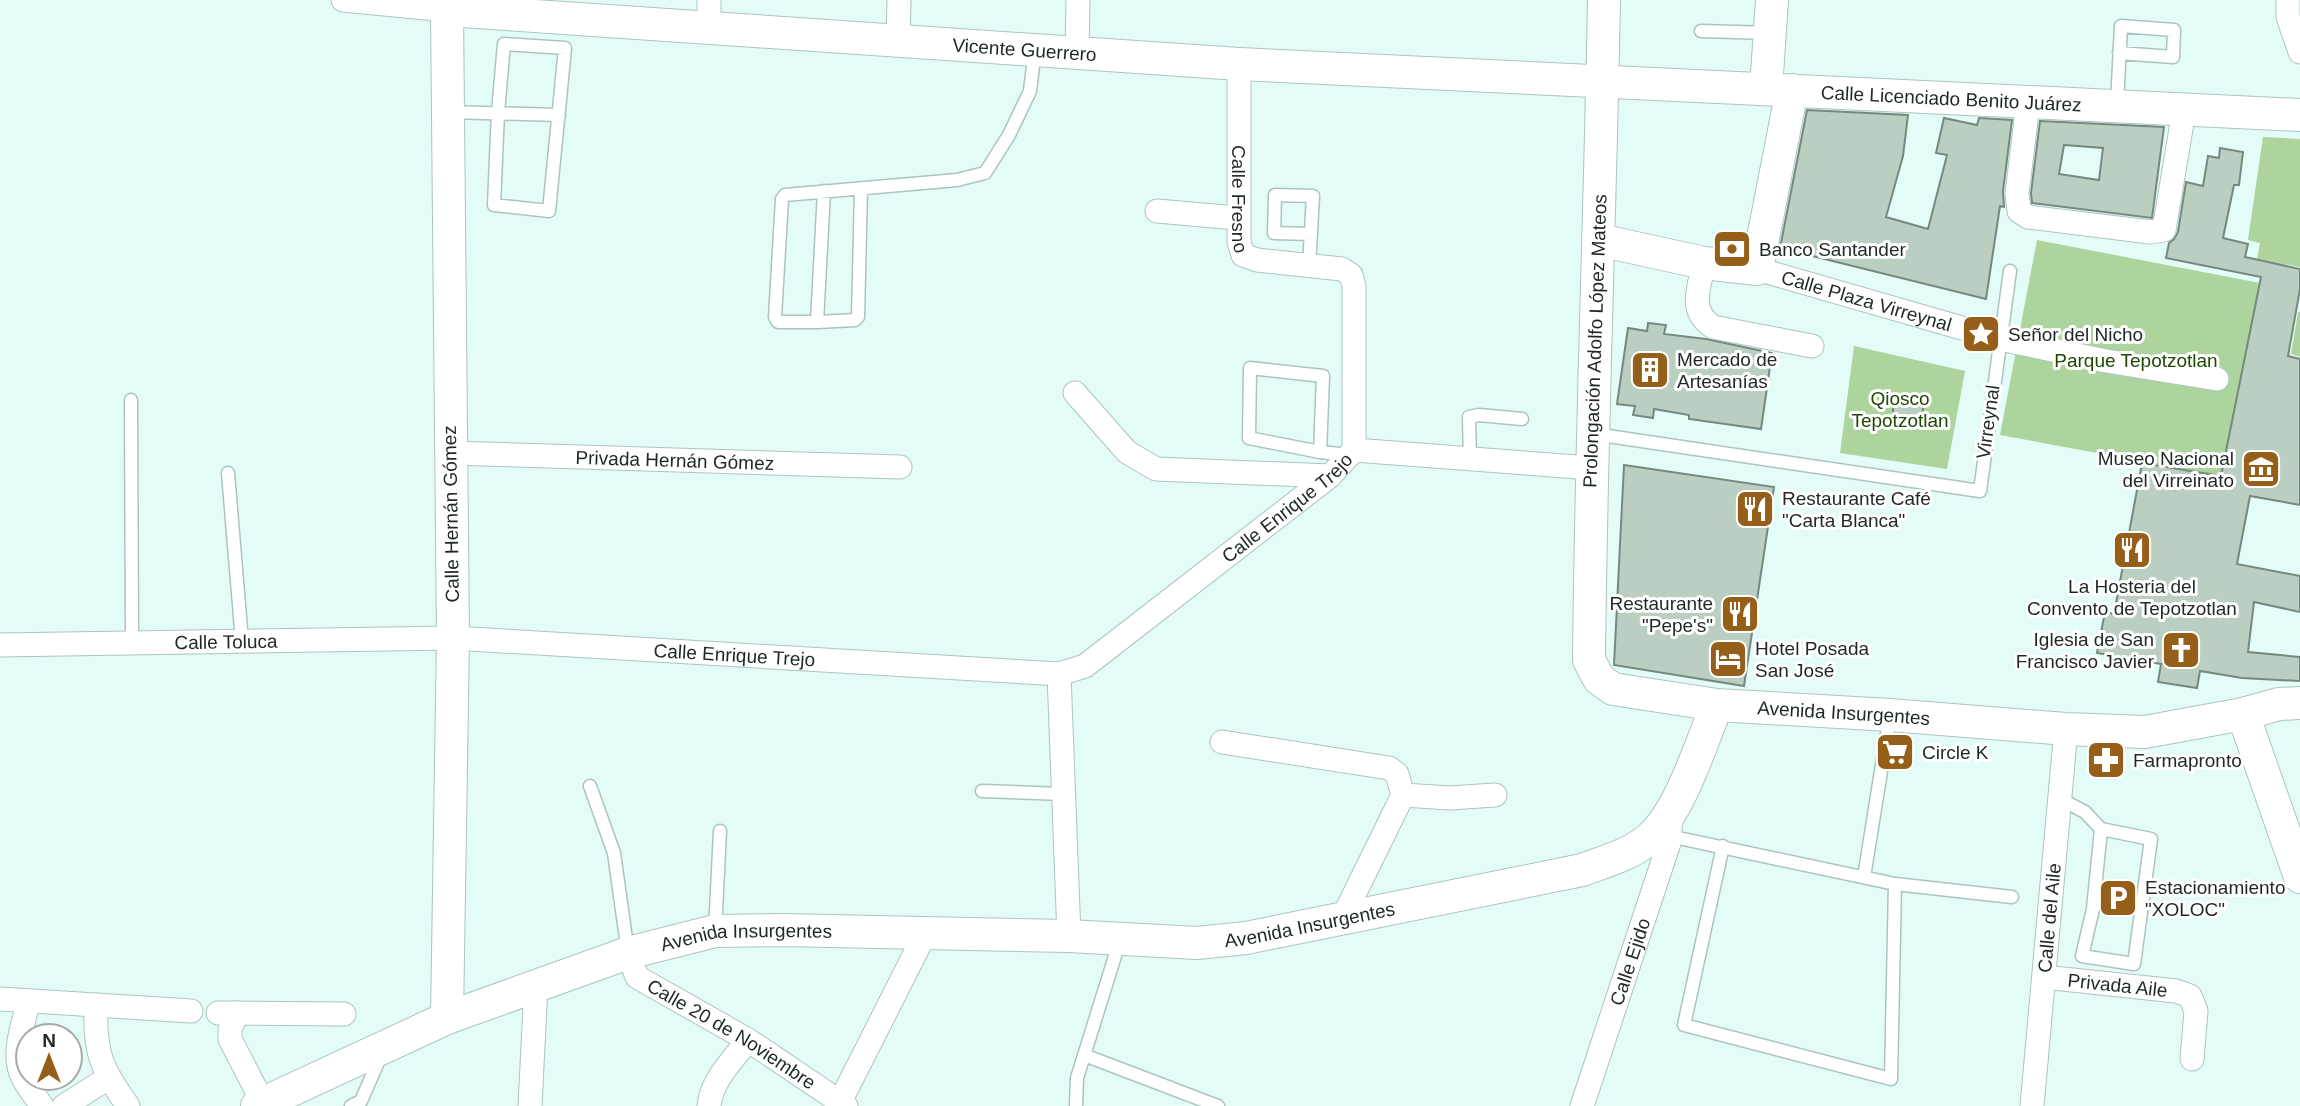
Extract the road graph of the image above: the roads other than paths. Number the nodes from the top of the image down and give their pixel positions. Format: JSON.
{"nodes":[{"id":1,"x":343,"y":0,"type":"edge"},
{"id":2,"x":899,"y":0,"type":"edge"},
{"id":3,"x":1078,"y":0,"type":"edge"},
{"id":4,"x":1604,"y":0,"type":"edge"},
{"id":5,"x":1772,"y":0,"type":"edge"},
{"id":6,"x":2292,"y":3,"type":"edge"},
{"id":7,"x":447,"y":10,"type":"junction"},
{"id":8,"x":709,"y":13,"type":"edge"},
{"id":9,"x":1701,"y":32,"type":"dead end"},
{"id":10,"x":1770,"y":33,"type":"junction"},
{"id":11,"x":898,"y":40,"type":"junction"},
{"id":12,"x":1035,"y":50,"type":"junction"},
{"id":13,"x":2300,"y":52,"type":"edge"},
{"id":14,"x":2119,"y":53,"type":"junction"},
{"id":15,"x":1077,"y":54,"type":"junction"},
{"id":16,"x":1239,"y":64,"type":"junction"},
{"id":17,"x":1602,"y":83,"type":"junction"},
{"id":18,"x":1779,"y":90,"type":"junction"},
{"id":19,"x":2028,"y":104,"type":"junction"},
{"id":20,"x":2117,"y":108,"type":"junction"},
{"id":21,"x":2184,"y":111,"type":"junction"},
{"id":22,"x":448,"y":112,"type":"junction"},
{"id":23,"x":498,"y":112,"type":"junction"},
{"id":24,"x":559,"y":115,"type":"junction"},
{"id":25,"x":2300,"y":115,"type":"edge"},
{"id":26,"x":861,"y":189,"type":"junction"},
{"id":27,"x":824,"y":191,"type":"junction"},
{"id":28,"x":1157,"y":211,"type":"dead end"},
{"id":29,"x":1237,"y":218,"type":"junction"},
{"id":30,"x":1311,"y":234,"type":"dead end"},
{"id":31,"x":1599,"y":240,"type":"junction"},
{"id":32,"x":1704,"y":263,"type":"junction"},
{"id":33,"x":1309,"y":267,"type":"junction"},
{"id":34,"x":1757,"y":269,"type":"junction"},
{"id":35,"x":2010,"y":271,"type":"dead end"},
{"id":36,"x":817,"y":322,"type":"junction"},
{"id":37,"x":2000,"y":339,"type":"junction"},
{"id":38,"x":1812,"y":346,"type":"dead end"},
{"id":39,"x":2217,"y":379,"type":"dead end"},
{"id":40,"x":1075,"y":393,"type":"dead end"},
{"id":41,"x":131,"y":400,"type":"dead end"},
{"id":42,"x":1522,"y":419,"type":"dead end"},
{"id":43,"x":1594,"y":434,"type":"junction"},
{"id":44,"x":1320,"y":452,"type":"junction"},
{"id":45,"x":451,"y":453,"type":"junction"},
{"id":46,"x":1352,"y":453,"type":"junction"},
{"id":47,"x":1470,"y":460,"type":"junction"},
{"id":48,"x":900,"y":467,"type":"dead end"},
{"id":49,"x":1591,"y":468,"type":"junction"},
{"id":50,"x":228,"y":473,"type":"dead end"},
{"id":51,"x":1330,"y":476,"type":"junction"},
{"id":52,"x":453,"y":638,"type":"junction"},
{"id":53,"x":242,"y":641,"type":"junction"},
{"id":54,"x":132,"y":643,"type":"junction"},
{"id":55,"x":0,"y":645,"type":"edge"},
{"id":56,"x":1059,"y":674,"type":"junction"},
{"id":57,"x":2300,"y":704,"type":"edge"},
{"id":58,"x":1717,"y":705,"type":"junction"},
{"id":59,"x":2243,"y":714,"type":"junction"},
{"id":60,"x":1890,"y":715,"type":"junction"},
{"id":61,"x":2066,"y":729,"type":"junction"},
{"id":62,"x":1222,"y":742,"type":"dead end"},
{"id":63,"x":590,"y":786,"type":"dead end"},
{"id":64,"x":982,"y":791,"type":"dead end"},
{"id":65,"x":1063,"y":794,"type":"junction"},
{"id":66,"x":1403,"y":795,"type":"junction"},
{"id":67,"x":1495,"y":795,"type":"dead end"},
{"id":68,"x":2060,"y":799,"type":"junction"},
{"id":69,"x":1670,"y":826,"type":"junction"},
{"id":70,"x":2101,"y":829,"type":"junction"},
{"id":71,"x":720,"y":831,"type":"dead end"},
{"id":72,"x":1723,"y":846,"type":"junction"},
{"id":73,"x":1864,"y":877,"type":"junction"},
{"id":74,"x":2300,"y":877,"type":"edge"},
{"id":75,"x":1895,"y":884,"type":"junction"},
{"id":76,"x":2012,"y":897,"type":"dead end"},
{"id":77,"x":1342,"y":919,"type":"junction"},
{"id":78,"x":715,"y":931,"type":"junction"},
{"id":79,"x":925,"y":934,"type":"junction"},
{"id":80,"x":1069,"y":936,"type":"junction"},
{"id":81,"x":1120,"y":940,"type":"junction"},
{"id":82,"x":628,"y":953,"type":"junction"},
{"id":83,"x":2044,"y":977,"type":"junction"},
{"id":84,"x":536,"y":985,"type":"junction"},
{"id":85,"x":0,"y":999,"type":"edge"},
{"id":86,"x":29,"y":1001,"type":"junction"},
{"id":87,"x":96,"y":1005,"type":"junction"},
{"id":88,"x":191,"y":1011,"type":"dead end"},
{"id":89,"x":344,"y":1014,"type":"dead end"},
{"id":90,"x":447,"y":1018,"type":"junction"},
{"id":91,"x":748,"y":1040,"type":"junction"},
{"id":92,"x":385,"y":1046,"type":"junction"},
{"id":93,"x":1084,"y":1055,"type":"junction"},
{"id":94,"x":2192,"y":1059,"type":"dead end"},
{"id":95,"x":108,"y":1078,"type":"junction"},
{"id":96,"x":260,"y":1104,"type":"edge"},
{"id":97,"x":843,"y":1104,"type":"edge"},
{"id":98,"x":42,"y":1106,"type":"edge"},
{"id":99,"x":64,"y":1106,"type":"edge"},
{"id":100,"x":128,"y":1106,"type":"edge"},
{"id":101,"x":351,"y":1106,"type":"edge"},
{"id":102,"x":530,"y":1106,"type":"edge"},
{"id":103,"x":709,"y":1106,"type":"edge"},
{"id":104,"x":1076,"y":1106,"type":"edge"},
{"id":105,"x":1218,"y":1106,"type":"edge"},
{"id":106,"x":1582,"y":1106,"type":"edge"},
{"id":107,"x":2032,"y":1106,"type":"edge"}],
"edges":[{"from":1,"to":7,"type":"street"},
{"from":2,"to":11,"type":"street"},
{"from":3,"to":15,"type":"street"},
{"from":4,"to":17,"type":"street","name":"Prolongación Adolfo López Mateos"},
{"from":5,"to":10,"type":"street"},
{"from":6,"to":13,"type":"street"},
{"from":7,"to":8,"type":"street","name":"Vicente Guerrero"},
{"from":7,"to":22,"type":"street","name":"Calle Hernán Gómez"},
{"from":8,"to":11,"type":"street","name":"Vicente Guerrero"},
{"from":9,"to":10,"type":"lane"},
{"from":10,"to":18,"type":"street"},
{"from":11,"to":12,"type":"street","name":"Vicente Guerrero"},
{"from":12,"to":15,"type":"street","name":"Vicente Guerrero"},
{"from":12,"to":26,"type":"lane"},
{"from":14,"to":14,"type":"lane"},
{"from":14,"to":20,"type":"lane"},
{"from":15,"to":16,"type":"street","name":"Vicente Guerrero"},
{"from":16,"to":17,"type":"street","name":"Vicente Guerrero"},
{"from":16,"to":29,"type":"street","name":"Calle Fresno"},
{"from":17,"to":18,"type":"street","name":"Calle Licenciado Benito Juárez"},
{"from":17,"to":31,"type":"street","name":"Prolongación Adolfo López Mateos"},
{"from":18,"to":19,"type":"street","name":"Calle Licenciado Benito Juárez"},
{"from":18,"to":34,"type":"street"},
{"from":19,"to":20,"type":"street","name":"Calle Licenciado Benito Juárez"},
{"from":19,"to":21,"type":"street"},
{"from":20,"to":21,"type":"street","name":"Calle Licenciado Benito Juárez"},
{"from":21,"to":25,"type":"street","name":"Calle Licenciado Benito Juárez"},
{"from":22,"to":23,"type":"lane"},
{"from":22,"to":45,"type":"street","name":"Calle Hernán Gómez"},
{"from":23,"to":24,"type":"lane"},
{"from":23,"to":24,"type":"lane"},
{"from":23,"to":24,"type":"lane"},
{"from":26,"to":27,"type":"lane"},
{"from":26,"to":36,"type":"lane"},
{"from":27,"to":36,"type":"lane"},
{"from":27,"to":36,"type":"lane"},
{"from":28,"to":29,"type":"street"},
{"from":29,"to":33,"type":"street","name":"Calle Fresno"},
{"from":30,"to":33,"type":"lane"},
{"from":31,"to":32,"type":"street","name":"Calle Plaza Virreynal"},
{"from":31,"to":43,"type":"street","name":"Prolongación Adolfo López Mateos"},
{"from":32,"to":34,"type":"street","name":"Calle Plaza Virreynal"},
{"from":32,"to":38,"type":"street"},
{"from":33,"to":46,"type":"street","name":"Calle Fresno"},
{"from":34,"to":37,"type":"street","name":"Calle Plaza Virreynal"},
{"from":35,"to":37,"type":"lane","name":"Virreynal"},
{"from":37,"to":39,"type":"street","name":"Calle Plaza Virreynal"},
{"from":37,"to":43,"type":"lane","name":"Virreynal"},
{"from":40,"to":51,"type":"street"},
{"from":41,"to":54,"type":"lane"},
{"from":42,"to":47,"type":"lane"},
{"from":43,"to":49,"type":"street","name":"Prolongación Adolfo López Mateos"},
{"from":44,"to":44,"type":"lane"},
{"from":44,"to":46,"type":"lane"},
{"from":45,"to":48,"type":"street","name":"Privada Hernán Gómez"},
{"from":45,"to":52,"type":"street","name":"Calle Hernán Gómez"},
{"from":46,"to":47,"type":"street","name":"Calle Enrique Trejo"},
{"from":46,"to":51,"type":"street","name":"Calle Enrique Trejo"},
{"from":47,"to":49,"type":"street","name":"Calle Enrique Trejo"},
{"from":49,"to":58,"type":"street","name":"Prolongación Adolfo López Mateos"},
{"from":50,"to":53,"type":"lane"},
{"from":51,"to":56,"type":"street","name":"Calle Enrique Trejo"},
{"from":52,"to":53,"type":"street","name":"Calle Toluca"},
{"from":52,"to":56,"type":"street","name":"Calle Enrique Trejo"},
{"from":52,"to":90,"type":"street","name":"Calle Hernán Gómez"},
{"from":53,"to":54,"type":"street","name":"Calle Toluca"},
{"from":54,"to":55,"type":"street","name":"Calle Toluca"},
{"from":56,"to":65,"type":"street"},
{"from":57,"to":59,"type":"street","name":"Avenida Insurgentes"},
{"from":58,"to":60,"type":"street","name":"Avenida Insurgentes"},
{"from":58,"to":69,"type":"street","name":"Avenida Insurgentes"},
{"from":59,"to":61,"type":"street","name":"Avenida Insurgentes"},
{"from":59,"to":74,"type":"street"},
{"from":60,"to":61,"type":"street","name":"Avenida Insurgentes"},
{"from":60,"to":73,"type":"lane"},
{"from":61,"to":68,"type":"street","name":"Calle del Aile"},
{"from":62,"to":66,"type":"street"},
{"from":63,"to":82,"type":"lane"},
{"from":64,"to":65,"type":"lane"},
{"from":65,"to":80,"type":"street"},
{"from":66,"to":67,"type":"street"},
{"from":66,"to":77,"type":"street"},
{"from":68,"to":70,"type":"lane"},
{"from":68,"to":83,"type":"street","name":"Calle del Aile"},
{"from":69,"to":72,"type":"lane"},
{"from":69,"to":77,"type":"street","name":"Avenida Insurgentes"},
{"from":69,"to":106,"type":"street","name":"Calle Ejido"},
{"from":70,"to":70,"type":"lane"},
{"from":71,"to":78,"type":"lane"},
{"from":72,"to":73,"type":"lane"},
{"from":72,"to":75,"type":"lane"},
{"from":73,"to":75,"type":"lane"},
{"from":75,"to":76,"type":"lane"},
{"from":77,"to":81,"type":"street","name":"Avenida Insurgentes"},
{"from":78,"to":79,"type":"street","name":"Avenida Insurgentes"},
{"from":78,"to":82,"type":"street","name":"Avenida Insurgentes"},
{"from":79,"to":80,"type":"street","name":"Avenida Insurgentes"},
{"from":79,"to":97,"type":"street"},
{"from":80,"to":81,"type":"street","name":"Avenida Insurgentes"},
{"from":81,"to":93,"type":"lane"},
{"from":82,"to":84,"type":"street","name":"Avenida Insurgentes"},
{"from":82,"to":91,"type":"street","name":"Calle 20 de Noviembre"},
{"from":83,"to":94,"type":"street","name":"Privada Aile"},
{"from":83,"to":107,"type":"street","name":"Calle del Aile"},
{"from":84,"to":90,"type":"street","name":"Avenida Insurgentes"},
{"from":84,"to":102,"type":"street"},
{"from":85,"to":86,"type":"street"},
{"from":86,"to":87,"type":"street"},
{"from":86,"to":98,"type":"street"},
{"from":87,"to":88,"type":"street"},
{"from":87,"to":95,"type":"street"},
{"from":89,"to":96,"type":"street"},
{"from":90,"to":92,"type":"street","name":"Avenida Insurgentes"},
{"from":91,"to":97,"type":"street","name":"Calle 20 de Noviembre"},
{"from":91,"to":103,"type":"street"},
{"from":92,"to":96,"type":"street","name":"Avenida Insurgentes"},
{"from":92,"to":101,"type":"lane"},
{"from":93,"to":104,"type":"lane"},
{"from":93,"to":105,"type":"lane"},
{"from":95,"to":99,"type":"street"},
{"from":95,"to":100,"type":"street"}]}
